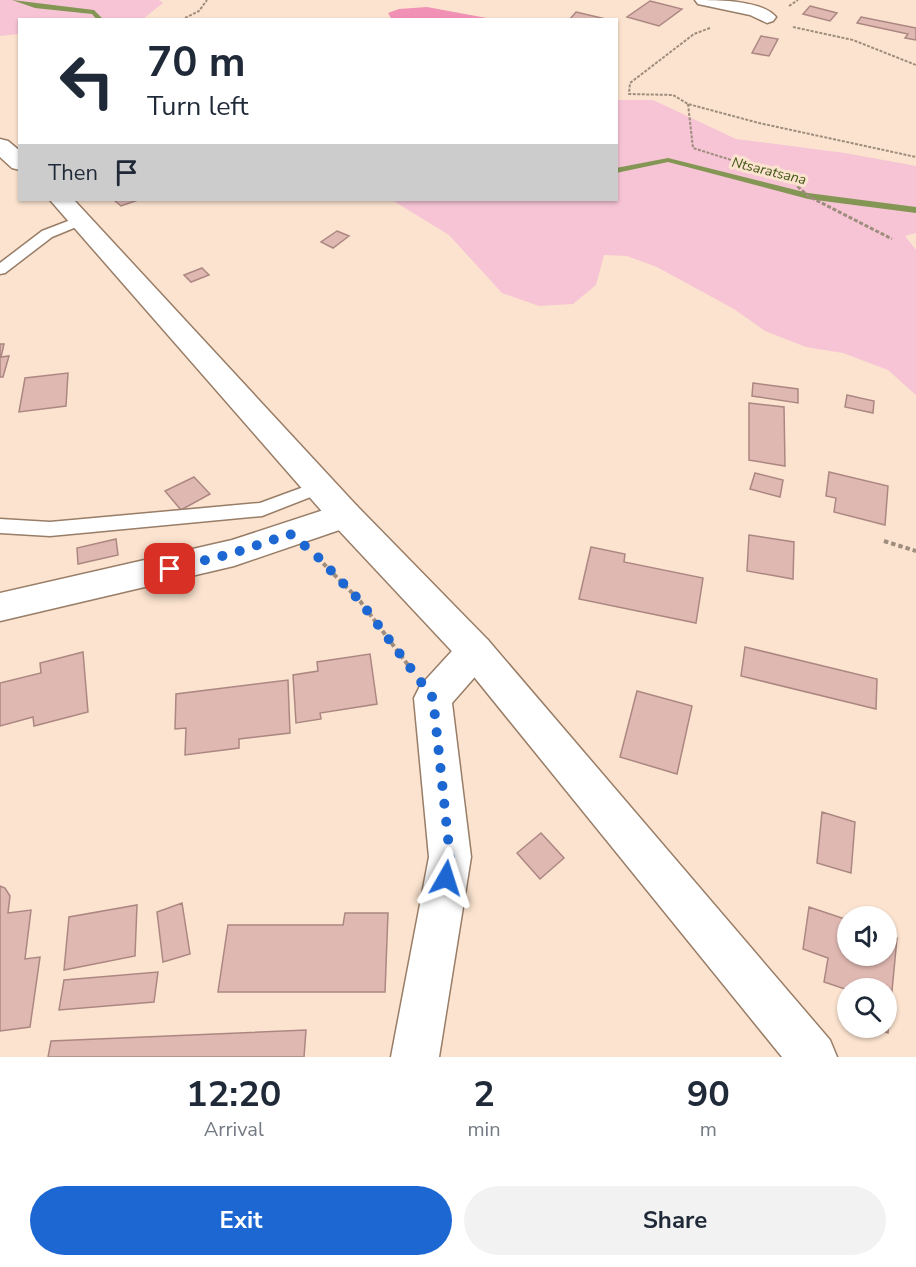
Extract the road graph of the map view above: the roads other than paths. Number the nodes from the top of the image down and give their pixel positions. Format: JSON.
{"nodes":[{"id":1,"x":704,"y":0,"type":"edge"},
{"id":2,"x":762,"y":14,"type":"road end"},
{"id":3,"x":71,"y":210,"type":"edge"},
{"id":4,"x":0,"y":270,"type":"edge"},
{"id":5,"x":320,"y":487,"type":"junction"},
{"id":6,"x":345,"y":515,"type":"junction"},
{"id":7,"x":0,"y":526,"type":"edge"},
{"id":8,"x":0,"y":607,"type":"edge"},
{"id":9,"x":475,"y":651,"type":"junction"},
{"id":10,"x":415,"y":1057,"type":"edge"},
{"id":11,"x":813,"y":1057,"type":"edge"}],
"edges":[{"from":1,"to":2,"type":"main road"},
{"from":3,"to":4,"type":"lane"},
{"from":3,"to":5,"type":"main road"},
{"from":5,"to":6,"type":"main road"},
{"from":5,"to":7,"type":"lane"},
{"from":6,"to":8,"type":"main road"},
{"from":6,"to":9,"type":"main road"},
{"from":9,"to":10,"type":"main road"},
{"from":9,"to":11,"type":"main road"}]}
